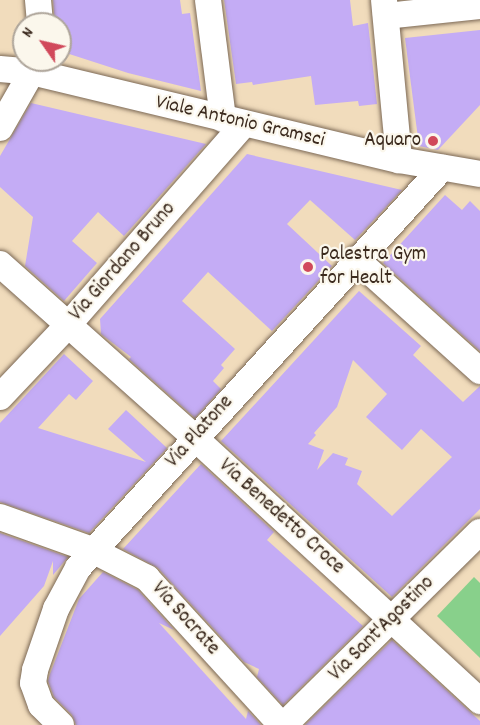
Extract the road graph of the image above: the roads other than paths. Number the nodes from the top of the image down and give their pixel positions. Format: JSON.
{"nodes":[{"id":1,"x":208,"y":0,"type":"edge"},
{"id":2,"x":480,"y":6,"type":"edge"},
{"id":3,"x":385,"y":8,"type":"edge"},
{"id":4,"x":31,"y":72,"type":"edge"},
{"id":5,"x":56,"y":72,"type":"edge"},
{"id":6,"x":234,"y":121,"type":"junction"},
{"id":7,"x":0,"y":128,"type":"edge"},
{"id":8,"x":399,"y":160,"type":"junction"},
{"id":9,"x":442,"y":168,"type":"junction"},
{"id":10,"x":480,"y":174,"type":"edge"},
{"id":11,"x":356,"y":260,"type":"junction"},
{"id":12,"x":0,"y":264,"type":"edge"},
{"id":13,"x":68,"y":325,"type":"junction"},
{"id":14,"x":480,"y":371,"type":"edge"},
{"id":15,"x":0,"y":397,"type":"edge"},
{"id":16,"x":195,"y":438,"type":"junction"},
{"id":17,"x":0,"y":517,"type":"edge"},
{"id":18,"x":480,"y":532,"type":"edge"},
{"id":19,"x":93,"y":550,"type":"junction"},
{"id":20,"x":393,"y":620,"type":"junction"},
{"id":21,"x":480,"y":701,"type":"edge"},
{"id":22,"x":62,"y":725,"type":"edge"},
{"id":23,"x":283,"y":725,"type":"edge"}],
"edges":[{"from":1,"to":6,"type":"street"},
{"from":2,"to":3,"type":"street"},
{"from":3,"to":8,"type":"street"},
{"from":4,"to":7,"type":"street"},
{"from":5,"to":6,"type":"street","name":"Viale Antonio Gramsci"},
{"from":6,"to":8,"type":"street","name":"Viale Antonio Gramsci"},
{"from":6,"to":13,"type":"street","name":"Via Giordano Bruno"},
{"from":8,"to":9,"type":"street","name":"Viale Antonio Gramsci"},
{"from":9,"to":10,"type":"street","name":"Viale Antonio Gramsci"},
{"from":9,"to":11,"type":"street","name":"Via Platone"},
{"from":11,"to":14,"type":"street"},
{"from":11,"to":16,"type":"street","name":"Via Platone"},
{"from":12,"to":13,"type":"street","name":"Via Benedetto Croce"},
{"from":13,"to":15,"type":"street","name":"Via Giordano Bruno"},
{"from":13,"to":16,"type":"street","name":"Via Benedetto Croce"},
{"from":16,"to":19,"type":"street","name":"Via Platone"},
{"from":16,"to":20,"type":"street","name":"Via Benedetto Croce"},
{"from":17,"to":19,"type":"street","name":"Via Socrate"},
{"from":18,"to":20,"type":"street","name":"Via Sant'Agostino"},
{"from":19,"to":22,"type":"street","name":"Via Platone"},
{"from":19,"to":23,"type":"street","name":"Via Socrate"},
{"from":20,"to":21,"type":"street","name":"Via Benedetto Croce"},
{"from":20,"to":23,"type":"street","name":"Via Sant'Agostino"}]}
